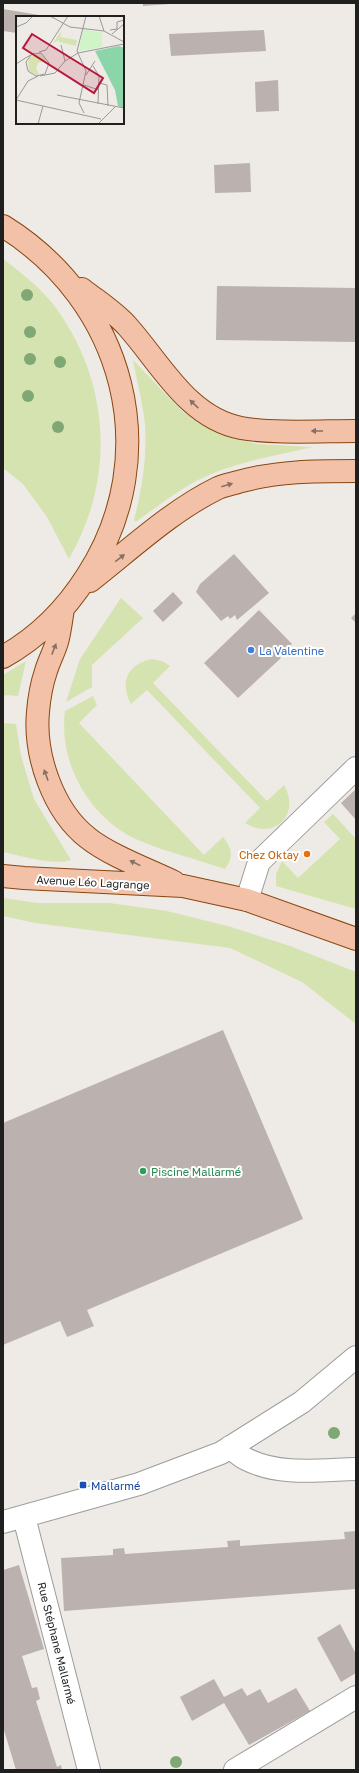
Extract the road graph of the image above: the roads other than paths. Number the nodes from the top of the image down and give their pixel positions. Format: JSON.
{"nodes":[{"id":1,"x":3,"y":226,"type":"edge"},
{"id":2,"x":63,"y":274,"type":"junction"},
{"id":3,"x":356,"y":431,"type":"edge"},
{"id":4,"x":356,"y":471,"type":"edge"},
{"id":5,"x":78,"y":590,"type":"junction"},
{"id":6,"x":63,"y":609,"type":"junction"},
{"id":7,"x":3,"y":657,"type":"edge"},
{"id":8,"x":356,"y":768,"type":"edge"},
{"id":9,"x":3,"y":876,"type":"edge"},
{"id":10,"x":183,"y":886,"type":"junction"},
{"id":11,"x":247,"y":900,"type":"junction"},
{"id":12,"x":356,"y":939,"type":"edge"},
{"id":13,"x":356,"y":1357,"type":"edge"},
{"id":14,"x":230,"y":1447,"type":"junction"},
{"id":15,"x":356,"y":1469,"type":"edge"},
{"id":16,"x":24,"y":1517,"type":"junction"},
{"id":17,"x":3,"y":1522,"type":"edge"},
{"id":18,"x":356,"y":1697,"type":"edge"},
{"id":19,"x":89,"y":1770,"type":"edge"},
{"id":20,"x":235,"y":1770,"type":"edge"}],
"edges":[{"from":1,"to":2,"type":"main road"},
{"from":3,"to":2,"type":"main road","one_way":true},
{"from":2,"to":5,"type":"main road"},
{"from":5,"to":4,"type":"main road","one_way":true},
{"from":5,"to":6,"type":"main road"},
{"from":6,"to":7,"type":"main road"},
{"from":10,"to":6,"type":"main road","name":"Avenue Léo Lagrange","one_way":true},
{"from":8,"to":11,"type":"street"},
{"from":9,"to":10,"type":"main road","name":"Avenue Léo Lagrange"},
{"from":10,"to":11,"type":"main road","name":"Avenue Léo Lagrange"},
{"from":11,"to":12,"type":"main road","name":"Avenue Léo Lagrange"},
{"from":13,"to":14,"type":"street"},
{"from":14,"to":15,"type":"street"},
{"from":14,"to":16,"type":"street"},
{"from":16,"to":17,"type":"street"},
{"from":16,"to":19,"type":"street","name":"Rue Stéphane Mallarmé"},
{"from":18,"to":20,"type":"street"}]}
